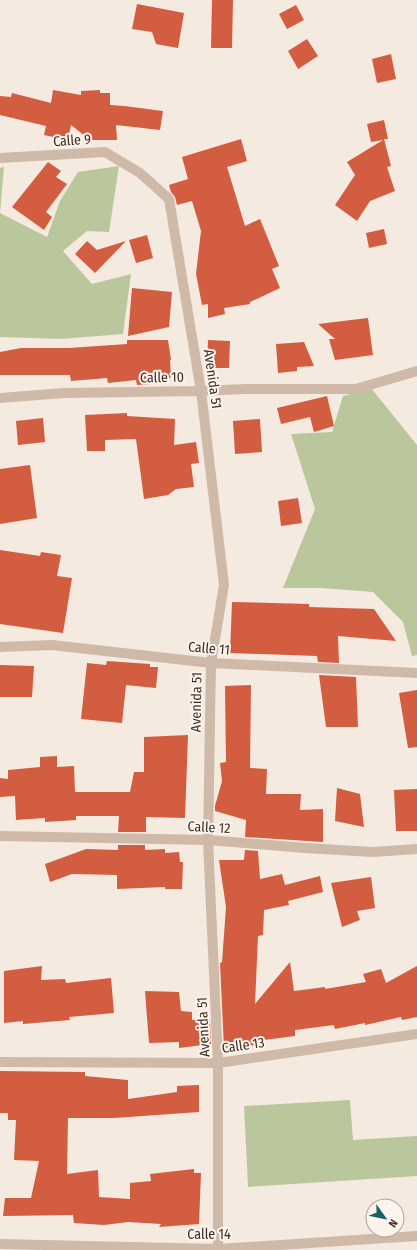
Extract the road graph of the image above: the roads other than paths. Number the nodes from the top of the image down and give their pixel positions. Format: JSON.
{"nodes":[{"id":1,"x":0,"y":158,"type":"edge"},
{"id":2,"x":140,"y":173,"type":"joint"},
{"id":3,"x":417,"y":371,"type":"edge"},
{"id":4,"x":201,"y":391,"type":"junction"},
{"id":5,"x":0,"y":398,"type":"edge"},
{"id":6,"x":0,"y":647,"type":"edge"},
{"id":7,"x":211,"y":663,"type":"junction"},
{"id":8,"x":417,"y":673,"type":"edge"},
{"id":9,"x":0,"y":836,"type":"edge"},
{"id":10,"x":208,"y":840,"type":"junction"},
{"id":11,"x":417,"y":849,"type":"edge"},
{"id":12,"x":417,"y":1034,"type":"edge"},
{"id":13,"x":0,"y":1062,"type":"edge"},
{"id":14,"x":218,"y":1063,"type":"junction"},
{"id":15,"x":417,"y":1236,"type":"edge"},
{"id":16,"x":0,"y":1244,"type":"edge"},
{"id":17,"x":218,"y":1250,"type":"edge"}],
"edges":[{"from":1,"to":2,"type":"street","name":"Calle 9"},
{"from":2,"to":4,"type":"street","name":"Avenida 51"},
{"from":3,"to":4,"type":"street","name":"Calle 10"},
{"from":4,"to":5,"type":"street","name":"Calle 10"},
{"from":4,"to":7,"type":"street","name":"Avenida 51"},
{"from":6,"to":7,"type":"street","name":"Calle 11"},
{"from":7,"to":8,"type":"street","name":"Calle 11"},
{"from":7,"to":10,"type":"street","name":"Avenida 51"},
{"from":9,"to":10,"type":"street","name":"Calle 12"},
{"from":10,"to":11,"type":"street","name":"Calle 12"},
{"from":10,"to":14,"type":"street","name":"Avenida 51"},
{"from":12,"to":14,"type":"street","name":"Calle 13"},
{"from":13,"to":14,"type":"street","name":"Calle 13"},
{"from":14,"to":17,"type":"street","name":"Avenida 51"},
{"from":15,"to":17,"type":"street","name":"Calle 14"},
{"from":16,"to":17,"type":"street","name":"Calle 14"}]}
